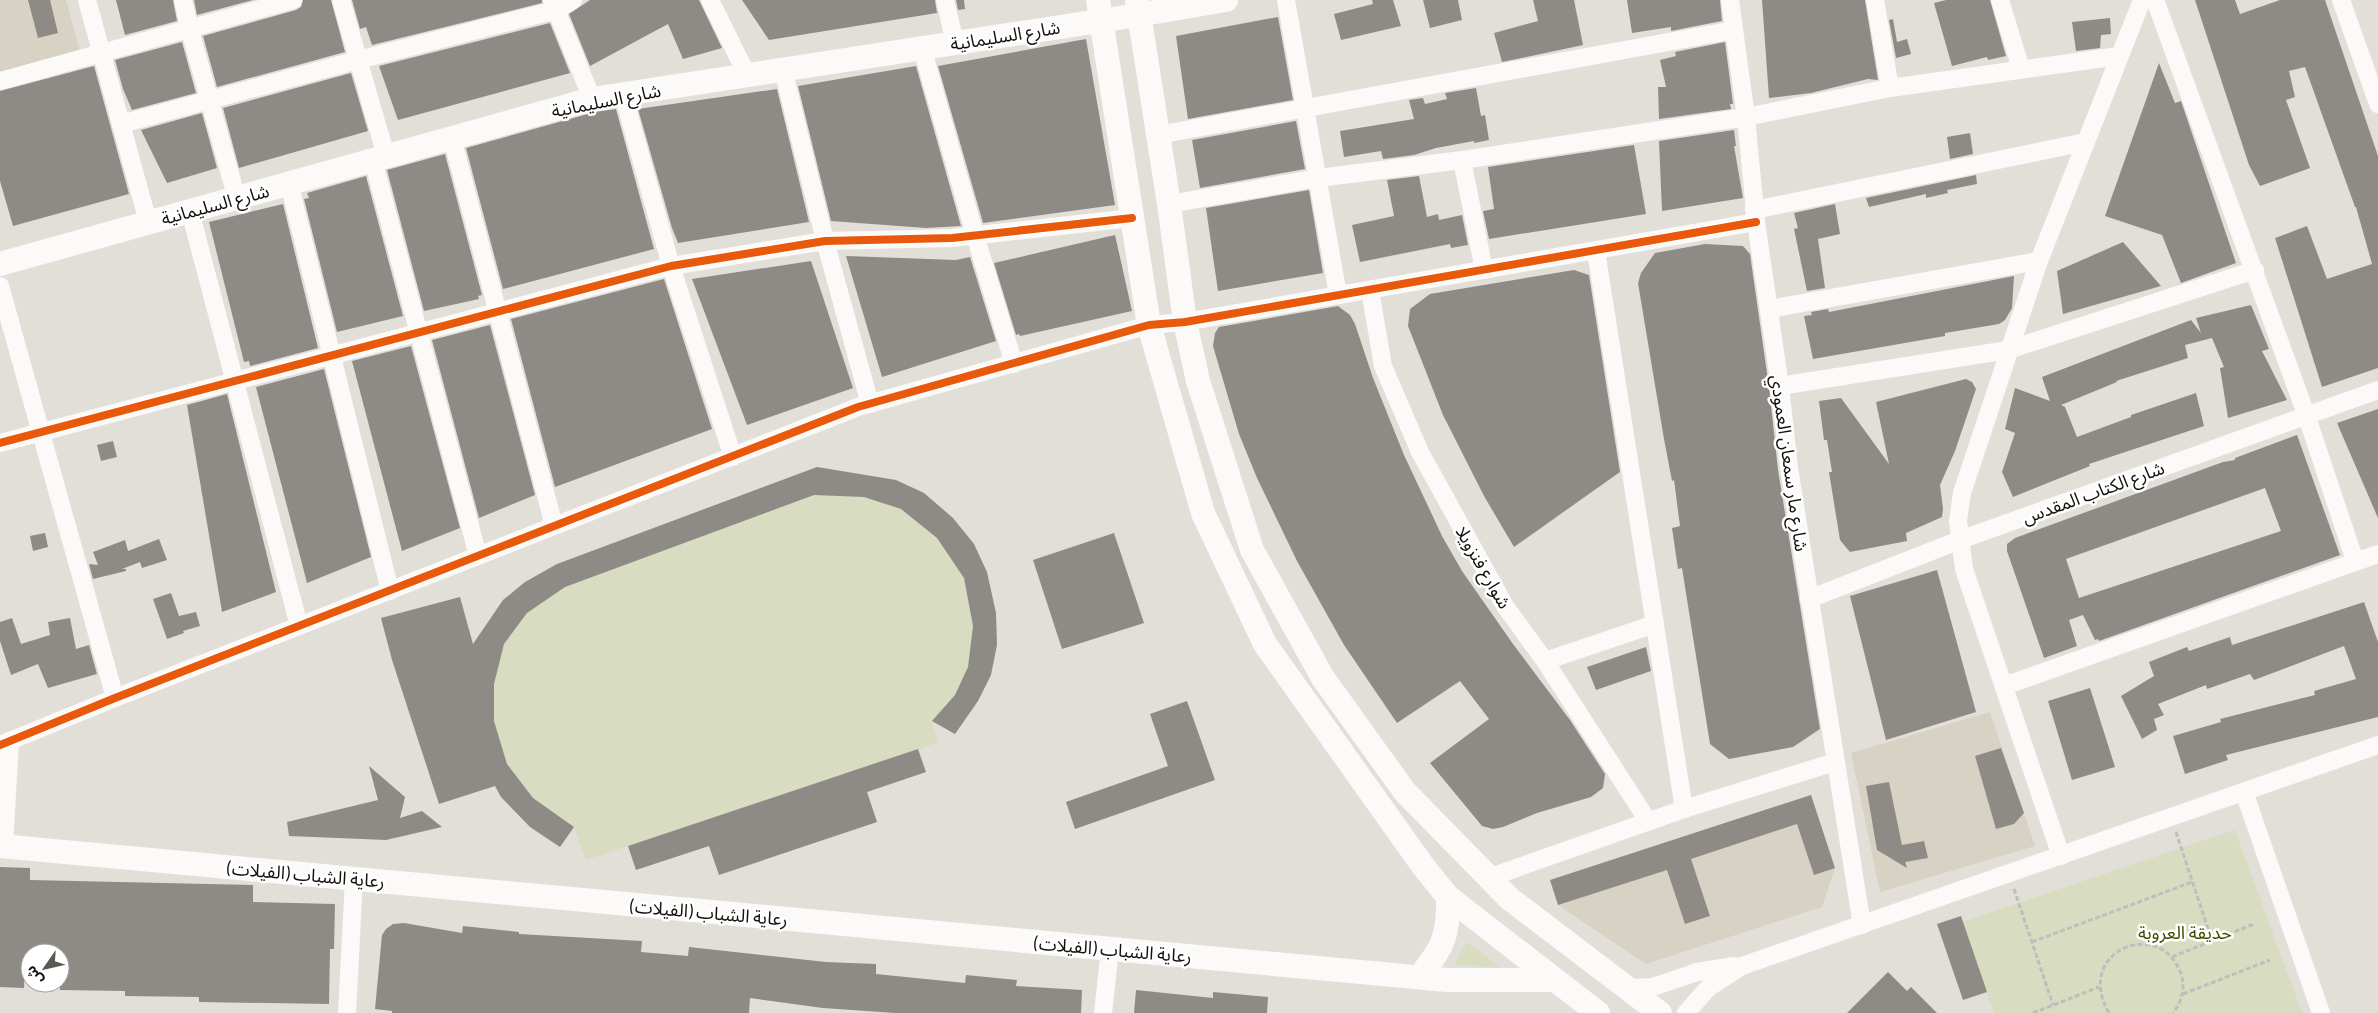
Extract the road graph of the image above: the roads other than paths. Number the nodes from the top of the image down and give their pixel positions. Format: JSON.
{"nodes":[{"id":1,"x":87,"y":0,"type":"edge"},
{"id":2,"x":183,"y":0,"type":"edge"},
{"id":3,"x":293,"y":0,"type":"edge"},
{"id":4,"x":342,"y":0,"type":"edge"},
{"id":5,"x":573,"y":0,"type":"edge"},
{"id":6,"x":945,"y":0,"type":"edge"},
{"id":7,"x":1286,"y":0,"type":"edge"},
{"id":8,"x":1730,"y":0,"type":"edge"},
{"id":9,"x":1875,"y":0,"type":"edge"},
{"id":10,"x":2000,"y":0,"type":"edge"},
{"id":11,"x":2155,"y":0,"type":"edge"},
{"id":12,"x":2340,"y":0,"type":"edge"},
{"id":13,"x":1216,"y":1,"type":"edge"},
{"id":14,"x":715,"y":2,"type":"edge"},
{"id":15,"x":2137,"y":4,"type":"edge"},
{"id":16,"x":554,"y":5,"type":"edge"},
{"id":17,"x":1137,"y":8,"type":"edge"},
{"id":18,"x":1099,"y":10,"type":"edge"},
{"id":19,"x":189,"y":27,"type":"junction"},
{"id":20,"x":1734,"y":30,"type":"junction"},
{"id":21,"x":955,"y":43,"type":"junction"},
{"id":22,"x":922,"y":48,"type":"junction"},
{"id":23,"x":102,"y":52,"type":"junction"},
{"id":24,"x":2119,"y":56,"type":"junction"},
{"id":25,"x":358,"y":60,"type":"junction"},
{"id":26,"x":783,"y":69,"type":"junction"},
{"id":27,"x":2020,"y":70,"type":"junction"},
{"id":28,"x":747,"y":75,"type":"junction"},
{"id":29,"x":0,"y":81,"type":"edge"},
{"id":30,"x":1890,"y":88,"type":"junction"},
{"id":31,"x":623,"y":94,"type":"junction"},
{"id":32,"x":592,"y":99,"type":"junction"},
{"id":33,"x":209,"y":101,"type":"junction"},
{"id":34,"x":2378,"y":104,"type":"edge"},
{"id":35,"x":1305,"y":109,"type":"junction"},
{"id":36,"x":1746,"y":117,"type":"junction"},
{"id":37,"x":121,"y":124,"type":"junction"},
{"id":38,"x":1158,"y":136,"type":"junction"},
{"id":39,"x":452,"y":138,"type":"junction"},
{"id":40,"x":2086,"y":142,"type":"junction"},
{"id":41,"x":380,"y":158,"type":"junction"},
{"id":42,"x":1462,"y":160,"type":"junction"},
{"id":43,"x":1318,"y":178,"type":"junction"},
{"id":44,"x":289,"y":183,"type":"junction"},
{"id":45,"x":237,"y":199,"type":"junction"},
{"id":46,"x":1169,"y":204,"type":"junction"},
{"id":47,"x":190,"y":211,"type":"junction"},
{"id":48,"x":1755,"y":216,"type":"junction"},
{"id":49,"x":1132,"y":218,"type":"junction"},
{"id":50,"x":148,"y":222,"type":"junction"},
{"id":51,"x":975,"y":235,"type":"junction"},
{"id":52,"x":825,"y":241,"type":"junction"},
{"id":53,"x":1596,"y":251,"type":"junction"},
{"id":54,"x":2039,"y":261,"type":"junction"},
{"id":55,"x":0,"y":264,"type":"edge"},
{"id":56,"x":671,"y":266,"type":"junction"},
{"id":57,"x":1484,"y":270,"type":"junction"},
{"id":58,"x":2255,"y":270,"type":"junction"},
{"id":59,"x":0,"y":286,"type":"edge"},
{"id":60,"x":1370,"y":290,"type":"junction"},
{"id":61,"x":1338,"y":295,"type":"junction"},
{"id":62,"x":1768,"y":309,"type":"junction"},
{"id":63,"x":498,"y":312,"type":"junction"},
{"id":64,"x":1185,"y":322,"type":"junction"},
{"id":65,"x":1149,"y":325,"type":"junction"},
{"id":66,"x":420,"y":333,"type":"junction"},
{"id":67,"x":2008,"y":350,"type":"junction"},
{"id":68,"x":332,"y":356,"type":"junction"},
{"id":69,"x":1014,"y":364,"type":"junction"},
{"id":70,"x":235,"y":382,"type":"junction"},
{"id":71,"x":1780,"y":386,"type":"junction"},
{"id":72,"x":2378,"y":390,"type":"edge"},
{"id":73,"x":870,"y":404,"type":"junction"},
{"id":74,"x":2306,"y":414,"type":"junction"},
{"id":75,"x":41,"y":434,"type":"junction"},
{"id":76,"x":0,"y":443,"type":"edge"},
{"id":77,"x":732,"y":457,"type":"junction"},
{"id":78,"x":554,"y":526,"type":"junction"},
{"id":79,"x":1960,"y":540,"type":"junction"},
{"id":80,"x":2378,"y":554,"type":"edge"},
{"id":81,"x":478,"y":556,"type":"junction"},
{"id":82,"x":2355,"y":561,"type":"junction"},
{"id":83,"x":390,"y":591,"type":"junction"},
{"id":84,"x":1809,"y":598,"type":"junction"},
{"id":85,"x":1655,"y":624,"type":"junction"},
{"id":86,"x":298,"y":626,"type":"junction"},
{"id":87,"x":1545,"y":661,"type":"junction"},
{"id":88,"x":2004,"y":686,"type":"junction"},
{"id":89,"x":115,"y":698,"type":"junction"},
{"id":90,"x":5,"y":743,"type":"edge"},
{"id":91,"x":2378,"y":745,"type":"edge"},
{"id":92,"x":1835,"y":762,"type":"junction"},
{"id":93,"x":2244,"y":792,"type":"junction"},
{"id":94,"x":1684,"y":809,"type":"junction"},
{"id":95,"x":1648,"y":821,"type":"junction"},
{"id":96,"x":2,"y":846,"type":"edge"},
{"id":97,"x":2061,"y":856,"type":"junction"},
{"id":98,"x":1488,"y":878,"type":"junction"},
{"id":99,"x":354,"y":879,"type":"junction"},
{"id":100,"x":1448,"y":897,"type":"junction"},
{"id":101,"x":1862,"y":925,"type":"junction"},
{"id":102,"x":1110,"y":949,"type":"junction"},
{"id":103,"x":1742,"y":966,"type":"junction"},
{"id":104,"x":1419,"y":977,"type":"junction"},
{"id":105,"x":1554,"y":980,"type":"junction"},
{"id":106,"x":1628,"y":988,"type":"junction"},
{"id":107,"x":347,"y":1013,"type":"edge"},
{"id":108,"x":1103,"y":1013,"type":"edge"},
{"id":109,"x":1598,"y":1013,"type":"edge"},
{"id":110,"x":1660,"y":1013,"type":"edge"},
{"id":111,"x":1686,"y":1013,"type":"edge"},
{"id":112,"x":2321,"y":1013,"type":"edge"}],
"edges":[{"from":1,"to":23,"type":"street"},
{"from":2,"to":19,"type":"street"},
{"from":3,"to":19,"type":"street"},
{"from":4,"to":25,"type":"street"},
{"from":5,"to":16,"type":"street"},
{"from":6,"to":21,"type":"street"},
{"from":7,"to":35,"type":"street"},
{"from":8,"to":20,"type":"street","name":"شارع مار سمعان العمودي"},
{"from":9,"to":30,"type":"street"},
{"from":10,"to":27,"type":"street"},
{"from":11,"to":58,"type":"street"},
{"from":12,"to":34,"type":"street"},
{"from":13,"to":17,"type":"main road","name":"شارع السليمانية"},
{"from":14,"to":28,"type":"street"},
{"from":15,"to":24,"type":"street"},
{"from":16,"to":25,"type":"street"},
{"from":16,"to":32,"type":"street"},
{"from":17,"to":18,"type":"main road","name":"شارع السليمانية"},
{"from":17,"to":38,"type":"main road"},
{"from":18,"to":21,"type":"main road","name":"شارع السليمانية"},
{"from":18,"to":49,"type":"main road"},
{"from":19,"to":23,"type":"street"},
{"from":19,"to":33,"type":"street"},
{"from":20,"to":35,"type":"street"},
{"from":20,"to":36,"type":"street","name":"شارع مار سمعان العمودي"},
{"from":21,"to":22,"type":"main road","name":"شارع السليمانية"},
{"from":22,"to":26,"type":"main road","name":"شارع السليمانية"},
{"from":22,"to":51,"type":"street"},
{"from":23,"to":29,"type":"street"},
{"from":23,"to":37,"type":"street"},
{"from":24,"to":27,"type":"street"},
{"from":24,"to":40,"type":"street"},
{"from":25,"to":33,"type":"street"},
{"from":25,"to":41,"type":"street"},
{"from":26,"to":28,"type":"main road","name":"شارع السليمانية"},
{"from":26,"to":52,"type":"street"},
{"from":27,"to":30,"type":"street"},
{"from":28,"to":31,"type":"main road","name":"شارع السليمانية"},
{"from":30,"to":36,"type":"street"},
{"from":31,"to":32,"type":"main road","name":"شارع السليمانية"},
{"from":31,"to":56,"type":"street"},
{"from":32,"to":39,"type":"main road","name":"شارع السليمانية"},
{"from":33,"to":37,"type":"street"},
{"from":33,"to":45,"type":"street"},
{"from":35,"to":38,"type":"street"},
{"from":35,"to":43,"type":"street"},
{"from":36,"to":42,"type":"street"},
{"from":36,"to":48,"type":"street","name":"شارع مار سمعان العمودي"},
{"from":37,"to":50,"type":"street"},
{"from":38,"to":46,"type":"main road"},
{"from":39,"to":41,"type":"main road","name":"شارع السليمانية"},
{"from":39,"to":63,"type":"street"},
{"from":40,"to":48,"type":"street"},
{"from":40,"to":54,"type":"street"},
{"from":41,"to":44,"type":"main road","name":"شارع السليمانية"},
{"from":41,"to":66,"type":"street"},
{"from":42,"to":43,"type":"street"},
{"from":42,"to":57,"type":"street"},
{"from":43,"to":46,"type":"street"},
{"from":43,"to":61,"type":"street"},
{"from":44,"to":45,"type":"main road","name":"شارع السليمانية"},
{"from":44,"to":68,"type":"street"},
{"from":45,"to":47,"type":"main road","name":"شارع السليمانية"},
{"from":46,"to":64,"type":"main road"},
{"from":47,"to":50,"type":"main road","name":"شارع السليمانية"},
{"from":47,"to":70,"type":"street"},
{"from":48,"to":53,"type":"street"},
{"from":48,"to":62,"type":"street","name":"شارع مار سمعان العمودي"},
{"from":49,"to":51,"type":"street"},
{"from":49,"to":65,"type":"main road"},
{"from":50,"to":55,"type":"main road","name":"شارع السليمانية"},
{"from":51,"to":52,"type":"street"},
{"from":51,"to":69,"type":"street"},
{"from":52,"to":56,"type":"street"},
{"from":52,"to":73,"type":"street"},
{"from":53,"to":57,"type":"street"},
{"from":53,"to":85,"type":"street"},
{"from":54,"to":62,"type":"street"},
{"from":54,"to":67,"type":"street"},
{"from":56,"to":63,"type":"street"},
{"from":56,"to":77,"type":"street"},
{"from":57,"to":60,"type":"street"},
{"from":58,"to":67,"type":"street"},
{"from":58,"to":74,"type":"street"},
{"from":59,"to":75,"type":"street"},
{"from":60,"to":61,"type":"street"},
{"from":60,"to":87,"type":"street","name":"شوارع فنزويلا"},
{"from":61,"to":64,"type":"street"},
{"from":62,"to":71,"type":"street","name":"شارع مار سمعان العمودي"},
{"from":63,"to":66,"type":"street"},
{"from":63,"to":78,"type":"street"},
{"from":64,"to":65,"type":"street"},
{"from":64,"to":98,"type":"main road"},
{"from":65,"to":69,"type":"street"},
{"from":65,"to":100,"type":"main road"},
{"from":66,"to":68,"type":"street"},
{"from":66,"to":81,"type":"street"},
{"from":67,"to":71,"type":"street"},
{"from":67,"to":79,"type":"street"},
{"from":68,"to":70,"type":"street"},
{"from":68,"to":83,"type":"street"},
{"from":69,"to":73,"type":"street"},
{"from":70,"to":75,"type":"street"},
{"from":70,"to":86,"type":"street"},
{"from":71,"to":84,"type":"street","name":"شارع مار سمعان العمودي"},
{"from":72,"to":74,"type":"street","name":"شارع الكتاب المقدس"},
{"from":73,"to":77,"type":"street"},
{"from":74,"to":79,"type":"street","name":"شارع الكتاب المقدس"},
{"from":74,"to":82,"type":"street"},
{"from":75,"to":76,"type":"street"},
{"from":75,"to":89,"type":"street"},
{"from":77,"to":78,"type":"street"},
{"from":78,"to":81,"type":"street"},
{"from":79,"to":84,"type":"street","name":"شارع الكتاب المقدس"},
{"from":79,"to":88,"type":"street"},
{"from":80,"to":82,"type":"street"},
{"from":81,"to":83,"type":"street"},
{"from":82,"to":88,"type":"street"},
{"from":83,"to":86,"type":"street"},
{"from":84,"to":92,"type":"street","name":"شارع مار سمعان العمودي"},
{"from":85,"to":87,"type":"street"},
{"from":85,"to":94,"type":"street"},
{"from":86,"to":89,"type":"street"},
{"from":87,"to":95,"type":"street","name":"شوارع فنزويلا"},
{"from":88,"to":97,"type":"street"},
{"from":89,"to":90,"type":"street"},
{"from":90,"to":96,"type":"street"},
{"from":91,"to":93,"type":"street"},
{"from":92,"to":94,"type":"street"},
{"from":92,"to":101,"type":"street","name":"شارع مار سمعان العمودي"},
{"from":93,"to":97,"type":"street"},
{"from":93,"to":112,"type":"street"},
{"from":94,"to":95,"type":"street"},
{"from":95,"to":98,"type":"street"},
{"from":96,"to":99,"type":"main road","name":"رعاية الشباب (الفيلات)"},
{"from":97,"to":101,"type":"street"},
{"from":98,"to":106,"type":"main road"},
{"from":99,"to":102,"type":"main road","name":"رعاية الشباب (الفيلات)"},
{"from":99,"to":107,"type":"street"},
{"from":100,"to":104,"type":"main road"},
{"from":100,"to":105,"type":"main road"},
{"from":101,"to":103,"type":"street"},
{"from":102,"to":104,"type":"main road","name":"رعاية الشباب (الفيلات)"},
{"from":102,"to":108,"type":"street"},
{"from":103,"to":106,"type":"street"},
{"from":103,"to":111,"type":"street"},
{"from":104,"to":105,"type":"main road","name":"رعاية الشباب (الفيلات)"},
{"from":105,"to":109,"type":"main road"},
{"from":106,"to":110,"type":"main road"}]}
